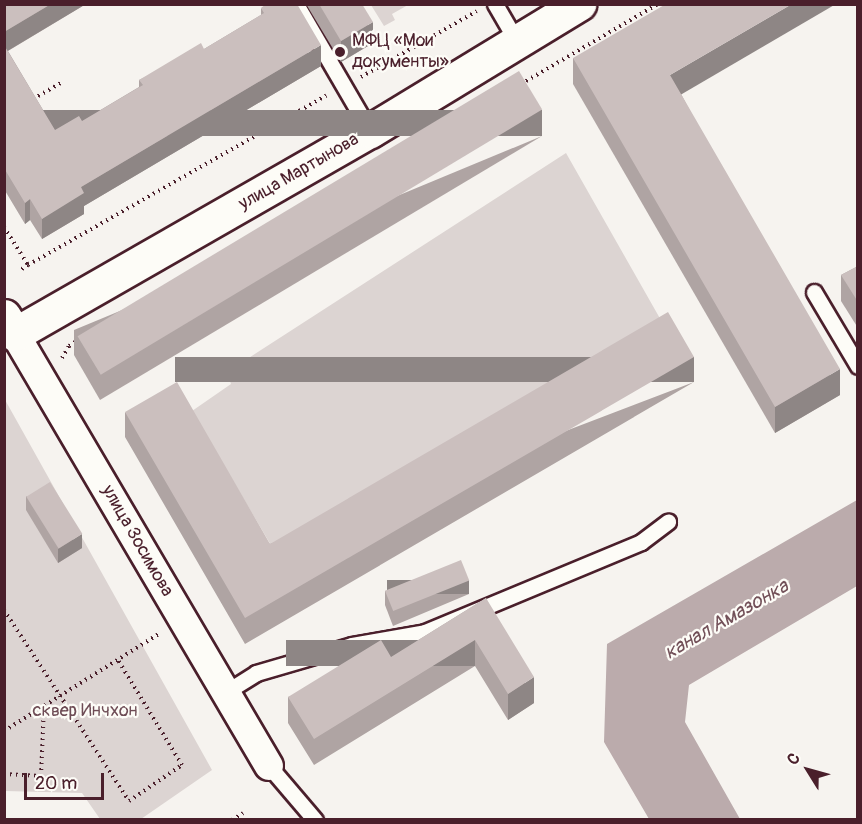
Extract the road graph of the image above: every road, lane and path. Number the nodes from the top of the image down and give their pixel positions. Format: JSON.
{"nodes":[{"id":1,"x":296,"y":4,"type":"edge"},
{"id":2,"x":488,"y":4,"type":"edge"},
{"id":3,"x":495,"y":4,"type":"edge"},
{"id":4,"x":579,"y":4,"type":"edge"},
{"id":5,"x":658,"y":4,"type":"edge"},
{"id":6,"x":517,"y":42,"type":"junction"},
{"id":7,"x":61,"y":83,"type":"dead end"},
{"id":8,"x":344,"y":86,"type":"junction"},
{"id":9,"x":510,"y":91,"type":"edge"},
{"id":10,"x":27,"y":103,"type":"edge"},
{"id":11,"x":370,"y":132,"type":"junction"},
{"id":12,"x":4,"y":227,"type":"edge"},
{"id":13,"x":28,"y":265,"type":"junction"},
{"id":14,"x":19,"y":271,"type":"dead end"},
{"id":15,"x":814,"y":292,"type":"dead end"},
{"id":16,"x":10,"y":325,"type":"edge"},
{"id":17,"x":90,"y":334,"type":"edge"},
{"id":18,"x":69,"y":346,"type":"dead end"},
{"id":19,"x":858,"y":366,"type":"edge"},
{"id":20,"x":668,"y":522,"type":"dead end"},
{"id":21,"x":4,"y":610,"type":"edge"},
{"id":22,"x":161,"y":633,"type":"dead end"},
{"id":23,"x":118,"y":660,"type":"junction"},
{"id":24,"x":226,"y":692,"type":"junction"},
{"id":25,"x":61,"y":696,"type":"junction"},
{"id":26,"x":44,"y":707,"type":"junction"},
{"id":27,"x":6,"y":728,"type":"edge"},
{"id":28,"x":269,"y":766,"type":"joint"},
{"id":29,"x":4,"y":774,"type":"edge"},
{"id":30,"x":243,"y":813,"type":"dead end"},
{"id":31,"x":232,"y":819,"type":"edge"},
{"id":32,"x":315,"y":819,"type":"edge"}],
"edges":[{"from":1,"to":8,"type":"lane"},
{"from":2,"to":8,"type":"path"},
{"from":3,"to":6,"type":"lane"},
{"from":4,"to":6,"type":"main road","name":"улица Мартынова"},
{"from":5,"to":9,"type":"path"},
{"from":6,"to":11,"type":"main road","name":"улица Мартынова"},
{"from":7,"to":10,"type":"path"},
{"from":8,"to":11,"type":"lane"},
{"from":8,"to":13,"type":"path"},
{"from":11,"to":16,"type":"main road","name":"улица Мартынова"},
{"from":12,"to":13,"type":"path"},
{"from":13,"to":14,"type":"path"},
{"from":15,"to":19,"type":"lane"},
{"from":16,"to":24,"type":"street","name":"улица Зосимова"},
{"from":17,"to":18,"type":"path"},
{"from":20,"to":24,"type":"lane"},
{"from":21,"to":25,"type":"path"},
{"from":22,"to":23,"type":"path"},
{"from":23,"to":25,"type":"path"},
{"from":23,"to":25,"type":"path"},
{"from":24,"to":28,"type":"street","name":"улица Зосимова"},
{"from":25,"to":26,"type":"path"},
{"from":26,"to":27,"type":"path"},
{"from":26,"to":29,"type":"path"},
{"from":28,"to":32,"type":"lane"},
{"from":30,"to":31,"type":"path"}]}
